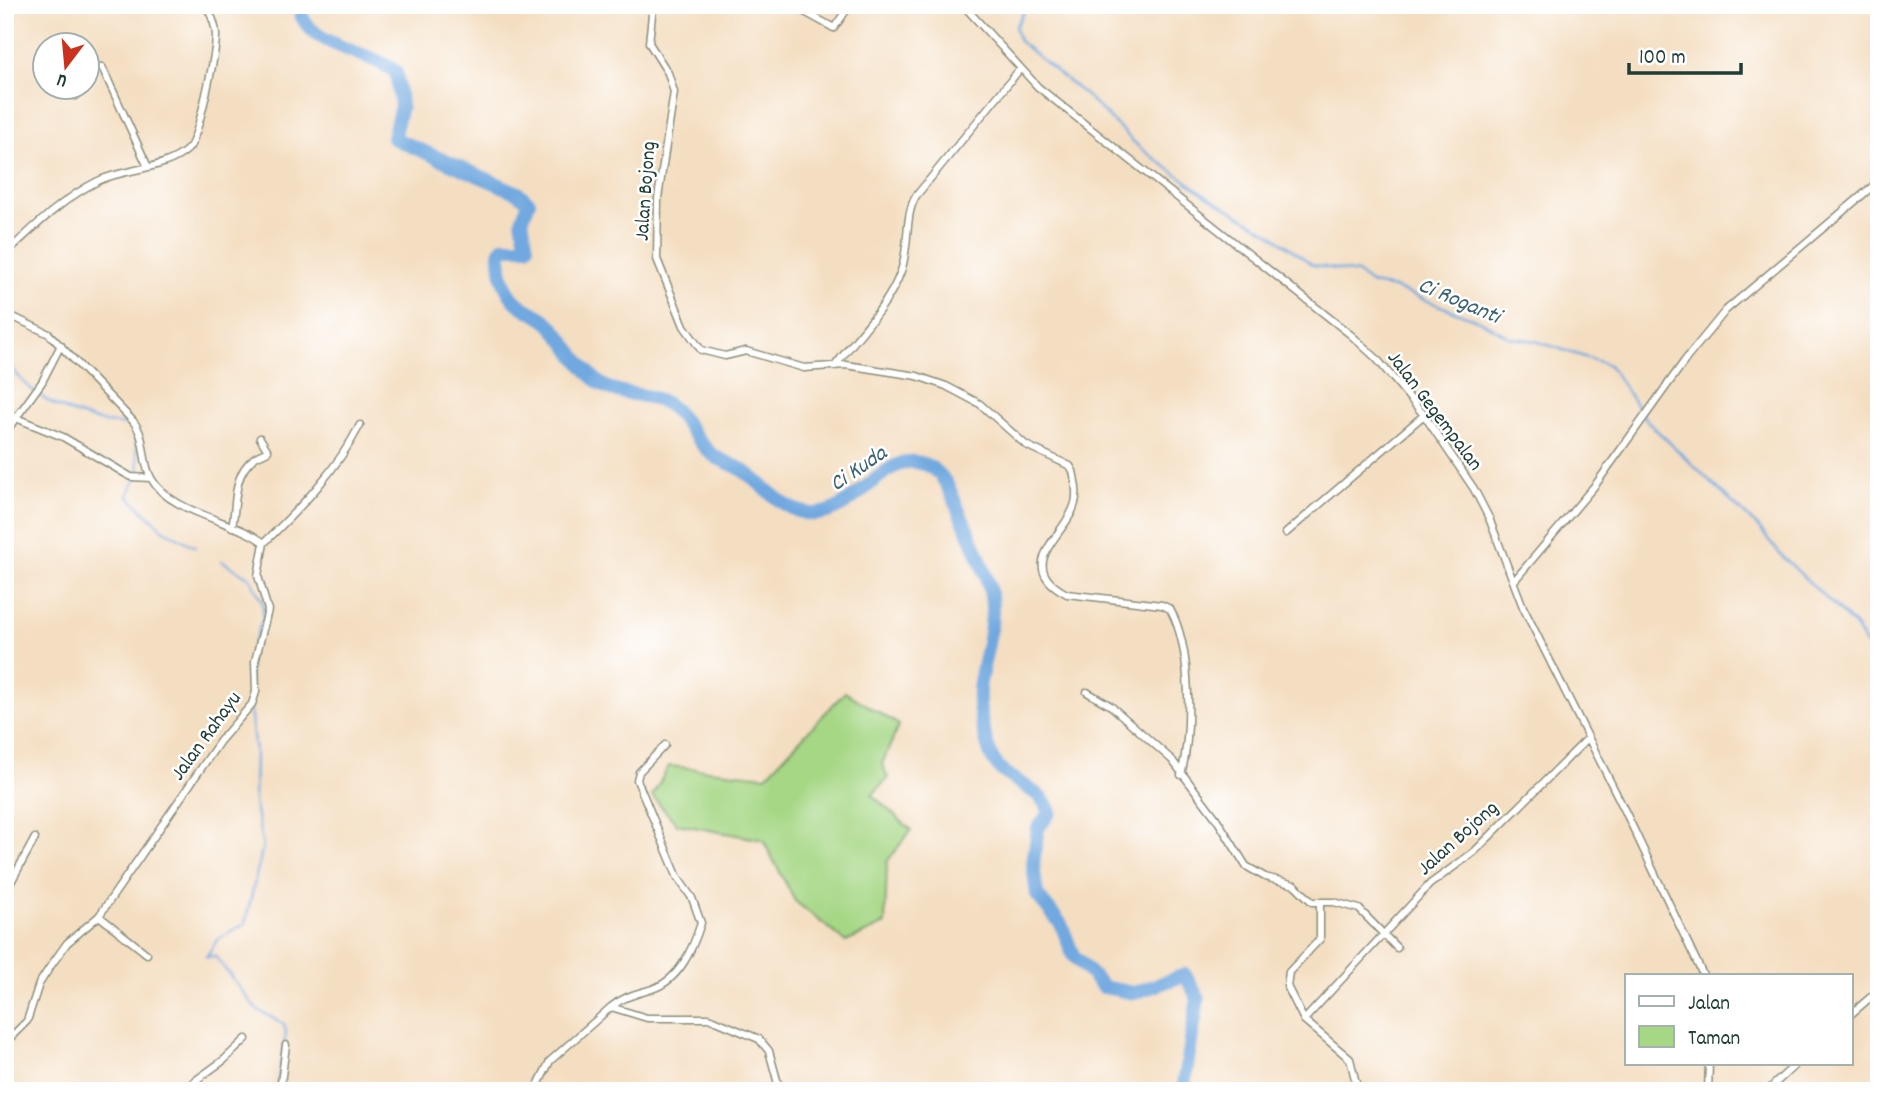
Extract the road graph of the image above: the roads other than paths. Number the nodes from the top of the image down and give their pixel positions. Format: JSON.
{"nodes":[{"id":1,"x":206,"y":5,"type":"edge"},
{"id":2,"x":653,"y":5,"type":"edge"},
{"id":3,"x":792,"y":5,"type":"edge"},
{"id":4,"x":850,"y":5,"type":"edge"},
{"id":5,"x":963,"y":5,"type":"edge"},
{"id":6,"x":102,"y":67,"type":"edge"},
{"id":7,"x":1020,"y":68,"type":"junction"},
{"id":8,"x":147,"y":165,"type":"junction"},
{"id":9,"x":1879,"y":181,"type":"edge"},
{"id":10,"x":5,"y":254,"type":"edge"},
{"id":11,"x":5,"y":313,"type":"edge"},
{"id":12,"x":61,"y":345,"type":"junction"},
{"id":13,"x":834,"y":366,"type":"junction"},
{"id":14,"x":1424,"y":415,"type":"junction"},
{"id":15,"x":16,"y":418,"type":"junction"},
{"id":16,"x":360,"y":425,"type":"dead end"},
{"id":17,"x":5,"y":433,"type":"edge"},
{"id":18,"x":261,"y":438,"type":"dead end"},
{"id":19,"x":151,"y":478,"type":"junction"},
{"id":20,"x":232,"y":527,"type":"junction"},
{"id":21,"x":1286,"y":533,"type":"dead end"},
{"id":22,"x":264,"y":543,"type":"junction"},
{"id":23,"x":1514,"y":581,"type":"junction"},
{"id":24,"x":1087,"y":692,"type":"dead end"},
{"id":25,"x":1588,"y":738,"type":"junction"},
{"id":26,"x":665,"y":745,"type":"dead end"},
{"id":27,"x":1181,"y":775,"type":"junction"},
{"id":28,"x":35,"y":838,"type":"dead end"},
{"id":29,"x":5,"y":893,"type":"edge"},
{"id":30,"x":1320,"y":904,"type":"junction"},
{"id":31,"x":99,"y":916,"type":"junction"},
{"id":32,"x":1381,"y":934,"type":"junction"},
{"id":33,"x":1397,"y":948,"type":"dead end"},
{"id":34,"x":147,"y":954,"type":"dead end"},
{"id":35,"x":1703,"y":974,"type":"edge"},
{"id":36,"x":1879,"y":990,"type":"edge"},
{"id":37,"x":611,"y":1007,"type":"junction"},
{"id":38,"x":1853,"y":1012,"type":"edge"},
{"id":39,"x":1304,"y":1020,"type":"junction"},
{"id":40,"x":246,"y":1039,"type":"dead end"},
{"id":41,"x":5,"y":1043,"type":"edge"},
{"id":42,"x":286,"y":1045,"type":"dead end"},
{"id":43,"x":1709,"y":1064,"type":"edge"},
{"id":44,"x":1796,"y":1064,"type":"edge"},
{"id":45,"x":181,"y":1091,"type":"edge"},
{"id":46,"x":280,"y":1091,"type":"edge"},
{"id":47,"x":534,"y":1091,"type":"edge"},
{"id":48,"x":780,"y":1091,"type":"edge"},
{"id":49,"x":1358,"y":1091,"type":"edge"},
{"id":50,"x":1708,"y":1091,"type":"edge"},
{"id":51,"x":1767,"y":1091,"type":"edge"}],
"edges":[{"from":1,"to":8,"type":"street"},
{"from":2,"to":13,"type":"street","name":"Jalan Bojong"},
{"from":3,"to":4,"type":"street"},
{"from":5,"to":7,"type":"street","name":"Jalan Gegempalan"},
{"from":6,"to":8,"type":"street"},
{"from":7,"to":13,"type":"street"},
{"from":7,"to":14,"type":"street","name":"Jalan Gegempalan"},
{"from":8,"to":10,"type":"street"},
{"from":9,"to":23,"type":"street"},
{"from":11,"to":12,"type":"street"},
{"from":12,"to":15,"type":"street"},
{"from":12,"to":19,"type":"street"},
{"from":13,"to":27,"type":"street","name":"Jalan Bojong"},
{"from":14,"to":21,"type":"street"},
{"from":14,"to":23,"type":"street","name":"Jalan Gegempalan"},
{"from":15,"to":17,"type":"street"},
{"from":15,"to":19,"type":"street"},
{"from":16,"to":22,"type":"street"},
{"from":18,"to":20,"type":"street"},
{"from":19,"to":20,"type":"street"},
{"from":20,"to":22,"type":"street"},
{"from":22,"to":31,"type":"street","name":"Jalan Rahayu"},
{"from":23,"to":25,"type":"street","name":"Jalan Gegempalan"},
{"from":24,"to":27,"type":"street"},
{"from":25,"to":32,"type":"street","name":"Jalan Bojong"},
{"from":25,"to":35,"type":"street","name":"Jalan Gegempalan"},
{"from":26,"to":37,"type":"street"},
{"from":27,"to":30,"type":"street"},
{"from":28,"to":29,"type":"street"},
{"from":30,"to":32,"type":"street"},
{"from":30,"to":39,"type":"street"},
{"from":31,"to":34,"type":"street"},
{"from":31,"to":41,"type":"street","name":"Jalan Rahayu"},
{"from":32,"to":33,"type":"street"},
{"from":32,"to":39,"type":"street","name":"Jalan Bojong"},
{"from":36,"to":38,"type":"street"},
{"from":37,"to":47,"type":"street"},
{"from":37,"to":48,"type":"street"},
{"from":39,"to":49,"type":"street"},
{"from":40,"to":45,"type":"street"},
{"from":42,"to":46,"type":"street"},
{"from":43,"to":50,"type":"street"},
{"from":44,"to":51,"type":"street"}]}
